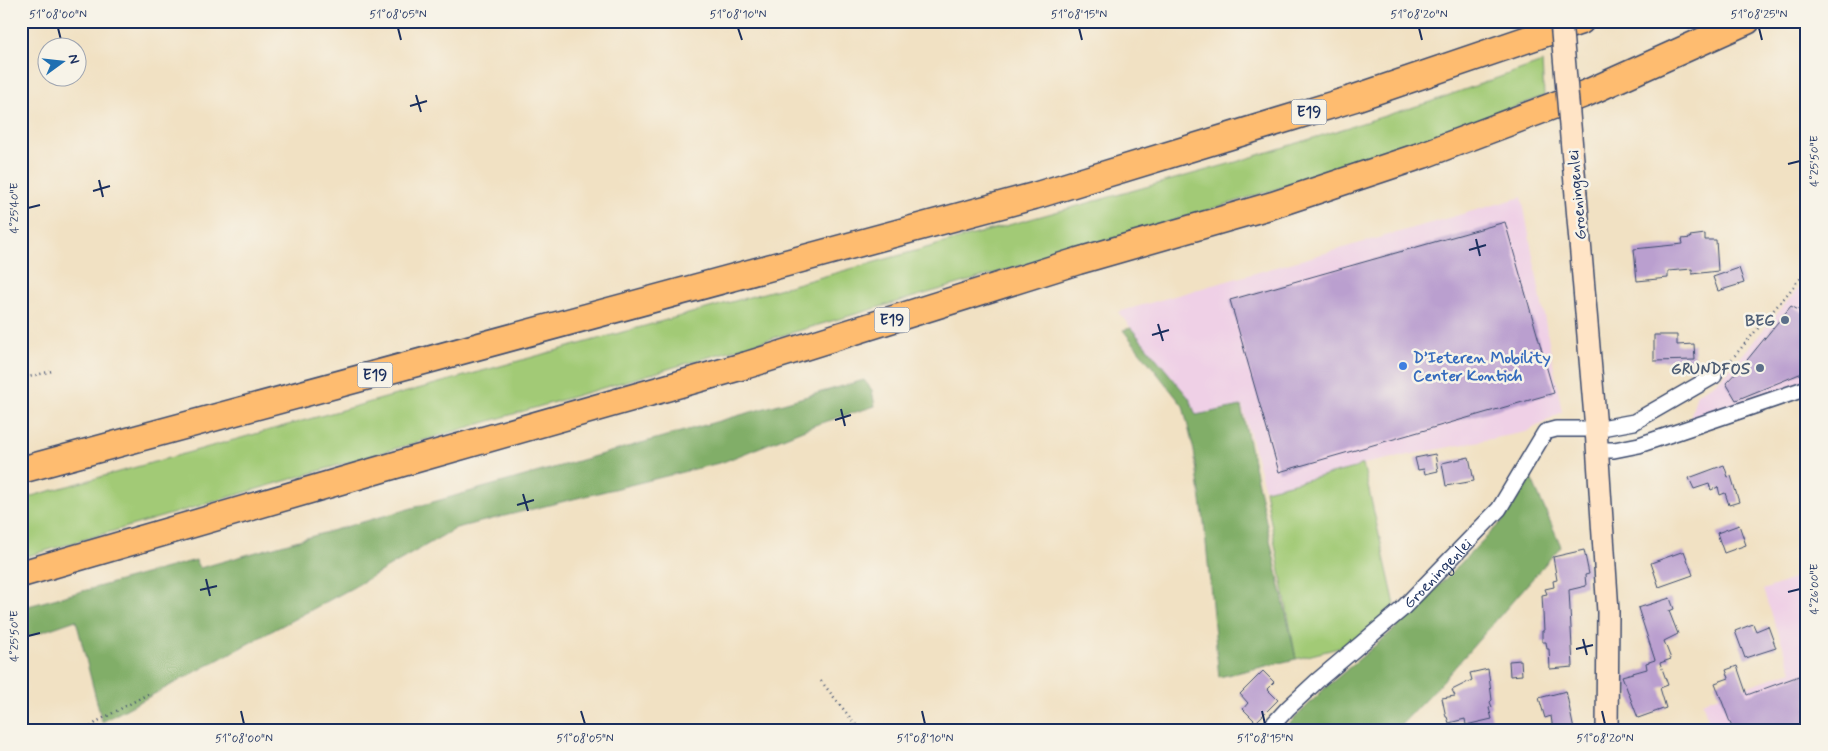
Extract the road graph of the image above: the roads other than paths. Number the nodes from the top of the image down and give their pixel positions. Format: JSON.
{"nodes":[{"id":1,"x":1561,"y":21,"type":"edge"},
{"id":2,"x":1581,"y":21,"type":"edge"},
{"id":3,"x":1747,"y":21,"type":"edge"},
{"id":4,"x":1714,"y":376,"type":"road end"},
{"id":5,"x":1807,"y":388,"type":"edge"},
{"id":6,"x":1596,"y":429,"type":"junction"},
{"id":7,"x":1598,"y":450,"type":"junction"},
{"id":8,"x":21,"y":470,"type":"edge"},
{"id":9,"x":21,"y":574,"type":"edge"},
{"id":10,"x":1268,"y":730,"type":"edge"},
{"id":11,"x":1607,"y":730,"type":"edge"}],
"edges":[{"from":1,"to":6,"type":"street","name":"Groeningenlei","bridge":true},
{"from":2,"to":8,"type":"highway","number":"E19"},
{"from":3,"to":9,"type":"highway","number":"E19"},
{"from":4,"to":6,"type":"street","name":"Groeningenlei"},
{"from":5,"to":7,"type":"street"},
{"from":6,"to":7,"type":"street","name":"Groeningenlei"},
{"from":6,"to":10,"type":"street","name":"Groeningenlei"},
{"from":7,"to":11,"type":"street","name":"Groeningenlei"}]}
